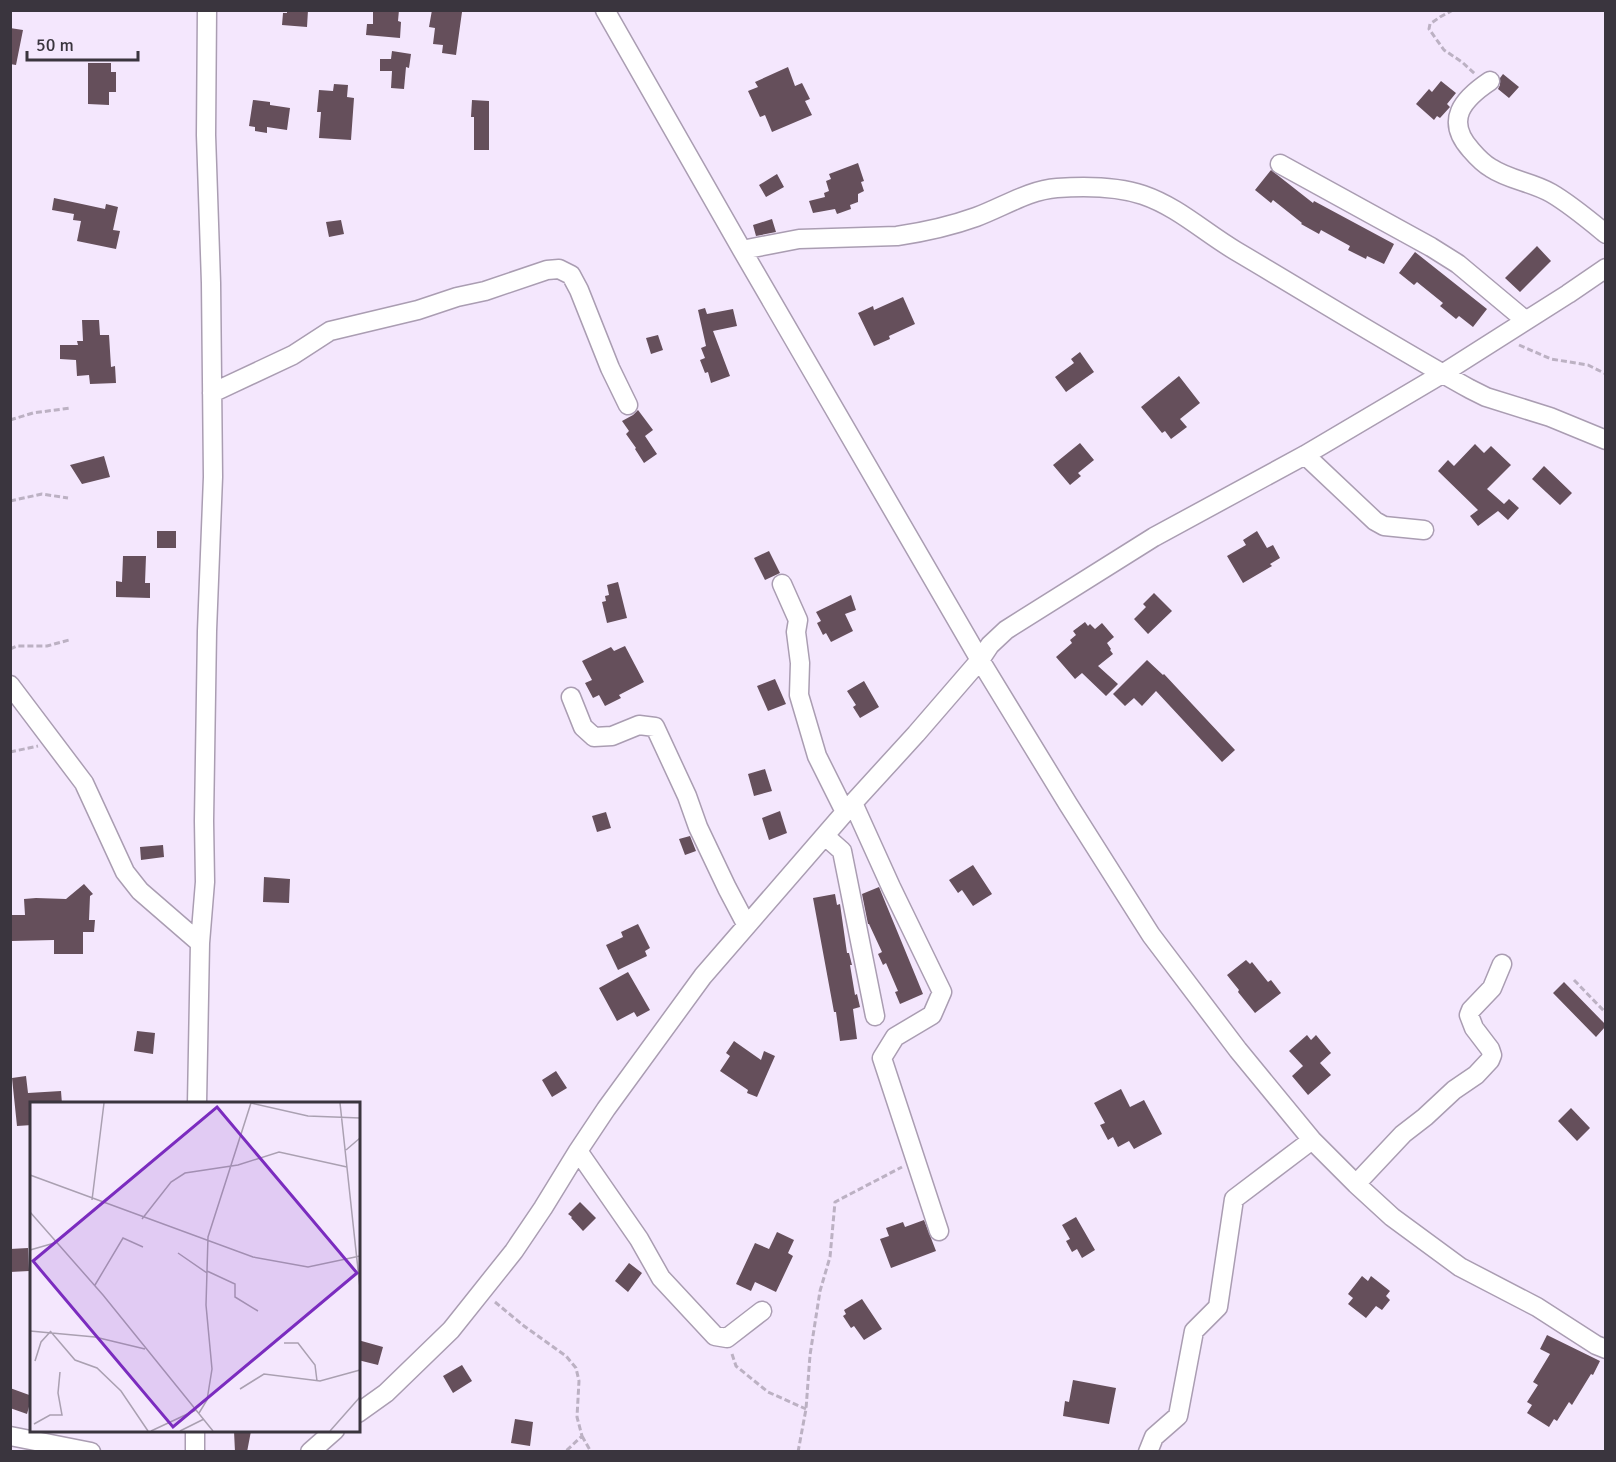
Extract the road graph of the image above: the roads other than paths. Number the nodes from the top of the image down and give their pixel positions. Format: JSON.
{"nodes":[{"id":1,"x":207,"y":10,"type":"edge"},
{"id":2,"x":605,"y":10,"type":"edge"},
{"id":3,"x":1488,"y":82,"type":"road end"},
{"id":4,"x":1280,"y":164,"type":"dead end"},
{"id":5,"x":1605,"y":234,"type":"edge"},
{"id":6,"x":742,"y":250,"type":"junction"},
{"id":7,"x":1605,"y":268,"type":"edge"},
{"id":8,"x":1525,"y":320,"type":"junction"},
{"id":9,"x":1442,"y":374,"type":"junction"},
{"id":10,"x":212,"y":393,"type":"junction"},
{"id":11,"x":628,"y":405,"type":"dead end"},
{"id":12,"x":1605,"y":440,"type":"edge"},
{"id":13,"x":1305,"y":455,"type":"junction"},
{"id":14,"x":1424,"y":530,"type":"dead end"},
{"id":15,"x":782,"y":584,"type":"dead end"},
{"id":16,"x":980,"y":660,"type":"junction"},
{"id":17,"x":10,"y":684,"type":"edge"},
{"id":18,"x":571,"y":697,"type":"dead end"},
{"id":19,"x":849,"y":808,"type":"junction"},
{"id":20,"x":825,"y":836,"type":"junction"},
{"id":21,"x":746,"y":924,"type":"junction"},
{"id":22,"x":200,"y":943,"type":"junction"},
{"id":23,"x":1502,"y":964,"type":"dead end"},
{"id":24,"x":875,"y":1016,"type":"dead end"},
{"id":25,"x":197,"y":1102,"type":"edge"},
{"id":26,"x":1312,"y":1140,"type":"junction"},
{"id":27,"x":578,"y":1151,"type":"junction"},
{"id":28,"x":1356,"y":1184,"type":"junction"},
{"id":29,"x":939,"y":1231,"type":"dead end"},
{"id":30,"x":762,"y":1311,"type":"dead end"},
{"id":31,"x":1605,"y":1349,"type":"edge"},
{"id":32,"x":360,"y":1412,"type":"edge"},
{"id":33,"x":195,"y":1432,"type":"edge"},
{"id":34,"x":334,"y":1432,"type":"edge"},
{"id":35,"x":10,"y":1436,"type":"edge"},
{"id":36,"x":91,"y":1452,"type":"edge"},
{"id":37,"x":195,"y":1452,"type":"edge"},
{"id":38,"x":310,"y":1452,"type":"edge"},
{"id":39,"x":1148,"y":1452,"type":"edge"}],
"edges":[{"from":1,"to":10,"type":"street"},
{"from":2,"to":6,"type":"street"},
{"from":3,"to":5,"type":"street"},
{"from":4,"to":8,"type":"street"},
{"from":6,"to":9,"type":"street"},
{"from":6,"to":16,"type":"street"},
{"from":7,"to":8,"type":"street"},
{"from":8,"to":9,"type":"street"},
{"from":9,"to":12,"type":"street"},
{"from":9,"to":13,"type":"street"},
{"from":10,"to":11,"type":"street"},
{"from":10,"to":22,"type":"street"},
{"from":13,"to":14,"type":"street"},
{"from":13,"to":16,"type":"street"},
{"from":15,"to":19,"type":"street"},
{"from":16,"to":19,"type":"street"},
{"from":16,"to":26,"type":"street"},
{"from":17,"to":22,"type":"street"},
{"from":18,"to":21,"type":"street"},
{"from":19,"to":20,"type":"street"},
{"from":19,"to":29,"type":"street"},
{"from":20,"to":21,"type":"street"},
{"from":20,"to":24,"type":"street"},
{"from":21,"to":27,"type":"street"},
{"from":22,"to":25,"type":"street"},
{"from":23,"to":28,"type":"street"},
{"from":26,"to":28,"type":"street"},
{"from":26,"to":39,"type":"street"},
{"from":27,"to":30,"type":"street"},
{"from":27,"to":32,"type":"street"},
{"from":28,"to":31,"type":"street"},
{"from":33,"to":37,"type":"street"},
{"from":34,"to":38,"type":"street"},
{"from":35,"to":36,"type":"street"}]}
